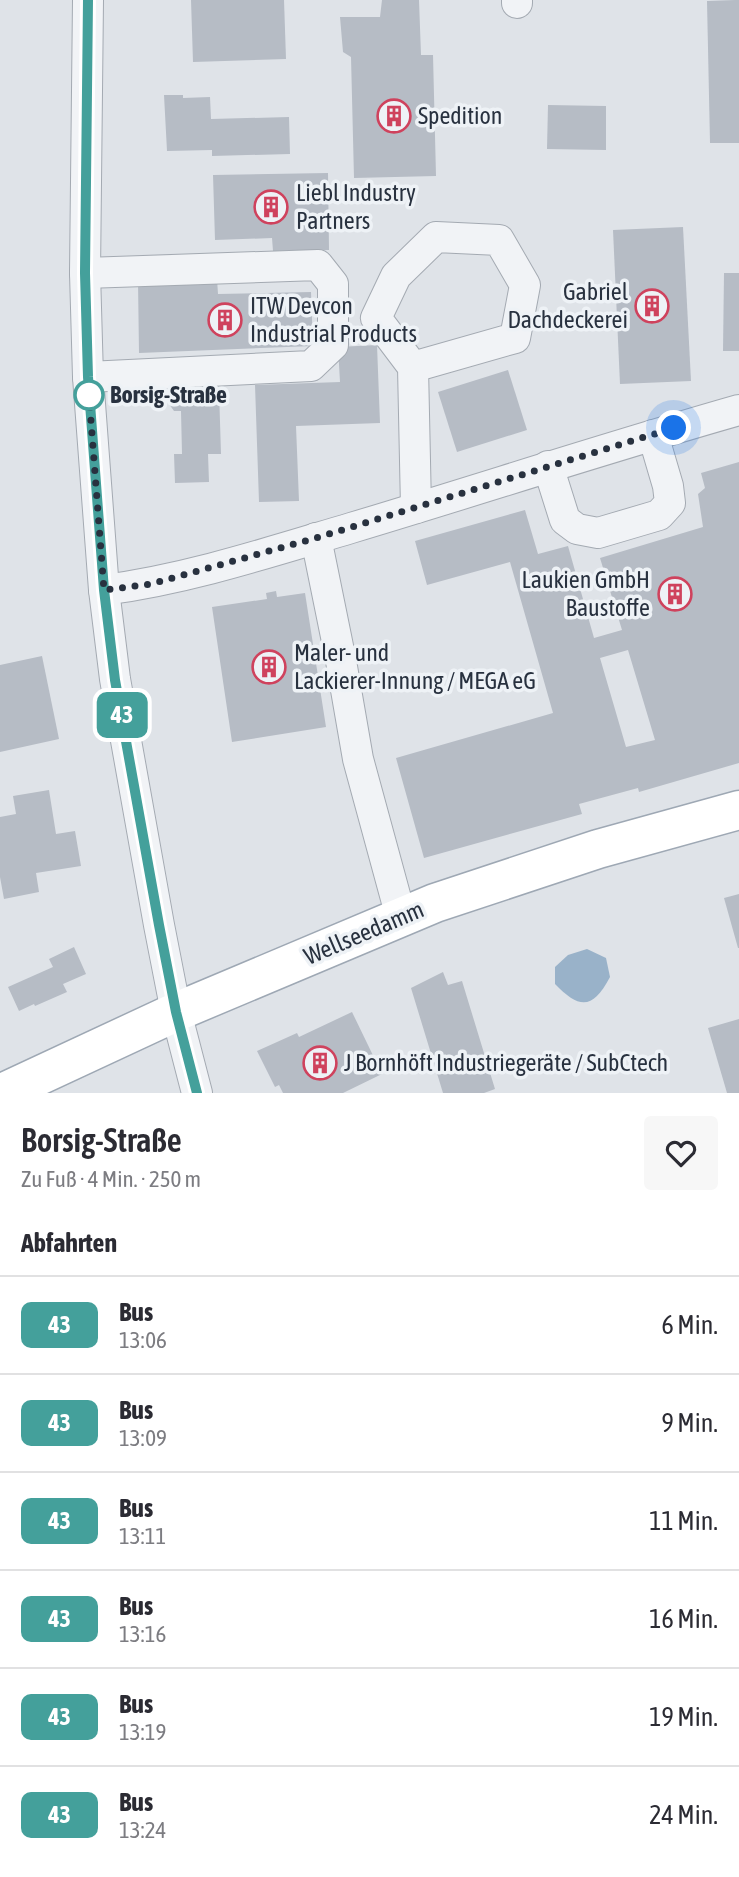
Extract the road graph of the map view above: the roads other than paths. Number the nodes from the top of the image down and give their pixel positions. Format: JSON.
{"nodes":[{"id":1,"x":88,"y":0,"type":"edge"},
{"id":2,"x":85,"y":273,"type":"junction"},
{"id":3,"x":413,"y":367,"type":"junction"},
{"id":4,"x":88,"y":377,"type":"junction"},
{"id":5,"x":739,"y":410,"type":"edge"},
{"id":6,"x":653,"y":435,"type":"junction"},
{"id":7,"x":548,"y":466,"type":"junction"},
{"id":8,"x":416,"y":508,"type":"junction"},
{"id":9,"x":316,"y":538,"type":"junction"},
{"id":10,"x":104,"y":590,"type":"junction"},
{"id":11,"x":739,"y":810,"type":"edge"},
{"id":12,"x":401,"y":917,"type":"junction"},
{"id":13,"x":176,"y":1012,"type":"junction"},
{"id":14,"x":2,"y":1093,"type":"edge"},
{"id":15,"x":197,"y":1093,"type":"edge"}],
"edges":[{"from":1,"to":2,"type":"street"},
{"from":2,"to":4,"type":"street"},
{"from":2,"to":4,"type":"street"},
{"from":3,"to":3,"type":"street"},
{"from":3,"to":8,"type":"street"},
{"from":4,"to":10,"type":"street"},
{"from":5,"to":6,"type":"street"},
{"from":6,"to":7,"type":"street"},
{"from":6,"to":7,"type":"street"},
{"from":7,"to":8,"type":"street"},
{"from":8,"to":9,"type":"street"},
{"from":9,"to":10,"type":"street"},
{"from":9,"to":12,"type":"street"},
{"from":10,"to":13,"type":"street"},
{"from":11,"to":12,"type":"main road","name":"Wellseedamm"},
{"from":12,"to":13,"type":"main road","name":"Wellseedamm"},
{"from":13,"to":14,"type":"main road","name":"Wellseedamm"},
{"from":13,"to":15,"type":"street"}]}
